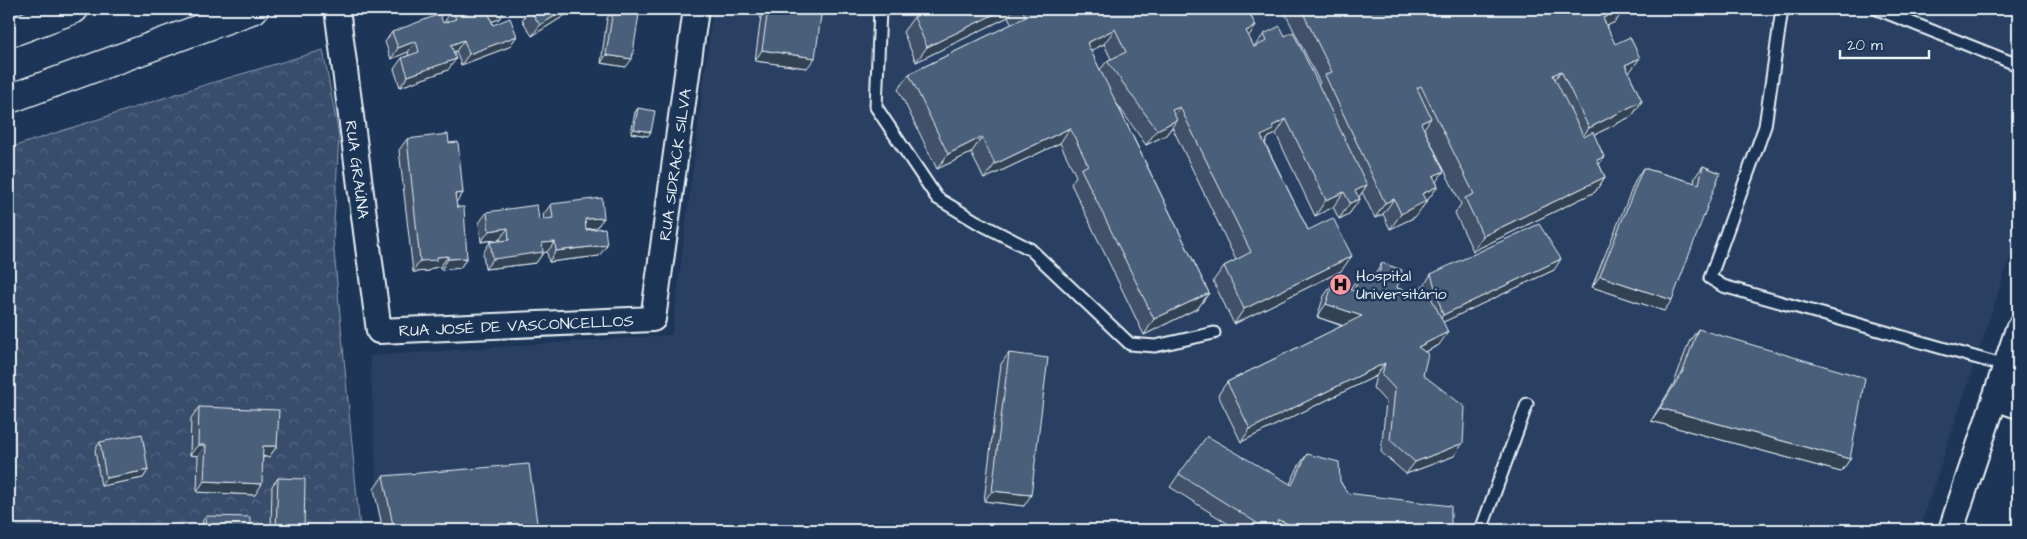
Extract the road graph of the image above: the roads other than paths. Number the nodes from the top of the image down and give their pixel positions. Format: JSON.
{"nodes":[{"id":1,"x":254,"y":9,"type":"edge"},
{"id":2,"x":336,"y":9,"type":"edge"},
{"id":3,"x":696,"y":9,"type":"edge"},
{"id":4,"x":880,"y":9,"type":"edge"},
{"id":5,"x":1782,"y":9,"type":"edge"},
{"id":6,"x":1877,"y":9,"type":"edge"},
{"id":7,"x":59,"y":11,"type":"edge"},
{"id":8,"x":9,"y":33,"type":"edge"},
{"id":9,"x":2018,"y":65,"type":"edge"},
{"id":10,"x":9,"y":99,"type":"edge"},
{"id":11,"x":653,"y":319,"type":"joint"},
{"id":12,"x":2018,"y":329,"type":"edge"},
{"id":13,"x":379,"y":331,"type":"joint"},
{"id":14,"x":1214,"y":333,"type":"dead end"},
{"id":15,"x":2006,"y":366,"type":"junction"},
{"id":16,"x":1996,"y":398,"type":"junction"},
{"id":17,"x":1527,"y":404,"type":"dead end"},
{"id":18,"x":2018,"y":406,"type":"edge"},
{"id":19,"x":1481,"y":530,"type":"edge"},
{"id":20,"x":1951,"y":530,"type":"edge"}],
"edges":[{"from":1,"to":10,"type":"main road"},
{"from":2,"to":13,"type":"street","name":"RUA GRAÚNA"},
{"from":3,"to":11,"type":"street","name":"RUA SIDRACK SILVA"},
{"from":4,"to":14,"type":"lane"},
{"from":5,"to":15,"type":"lane"},
{"from":6,"to":9,"type":"lane"},
{"from":7,"to":8,"type":"main road"},
{"from":11,"to":13,"type":"street","name":"RUA JOSÉ DE VASCONCELLOS"},
{"from":12,"to":15,"type":"street"},
{"from":15,"to":16,"type":"street"},
{"from":16,"to":18,"type":"street"},
{"from":16,"to":20,"type":"street"},
{"from":17,"to":19,"type":"lane"}]}
